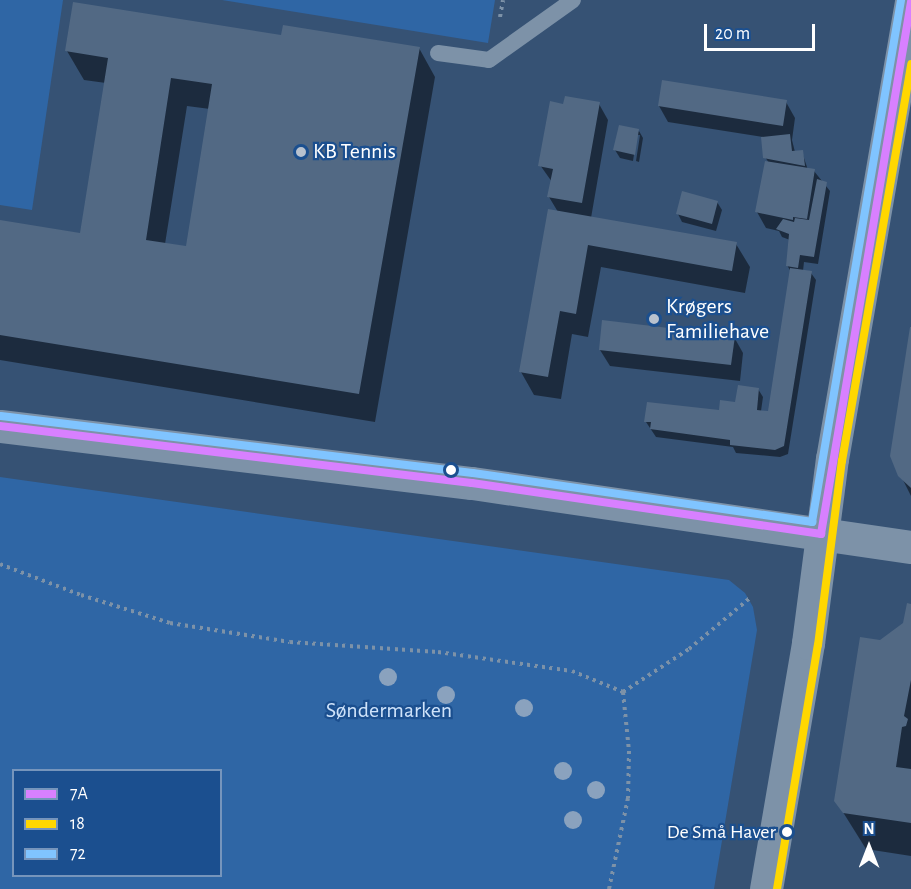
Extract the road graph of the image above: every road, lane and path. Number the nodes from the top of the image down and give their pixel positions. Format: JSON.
{"nodes":[{"id":1,"x":573,"y":0,"type":"edge"},
{"id":2,"x":911,"y":2,"type":"edge"},
{"id":3,"x":438,"y":52,"type":"dead end"},
{"id":4,"x":0,"y":426,"type":"edge"},
{"id":5,"x":821,"y":534,"type":"junction"},
{"id":6,"x":911,"y":547,"type":"edge"},
{"id":7,"x":0,"y":564,"type":"edge"},
{"id":8,"x":751,"y":597,"type":"dead end"},
{"id":9,"x":623,"y":692,"type":"junction"},
{"id":10,"x":609,"y":889,"type":"edge"},
{"id":11,"x":766,"y":889,"type":"edge"}],
"edges":[{"from":1,"to":3,"type":"lane"},
{"from":2,"to":5,"type":"street"},
{"from":4,"to":5,"type":"street"},
{"from":5,"to":6,"type":"street"},
{"from":5,"to":11,"type":"street"},
{"from":7,"to":9,"type":"path"},
{"from":8,"to":9,"type":"path"},
{"from":9,"to":10,"type":"path"}]}
